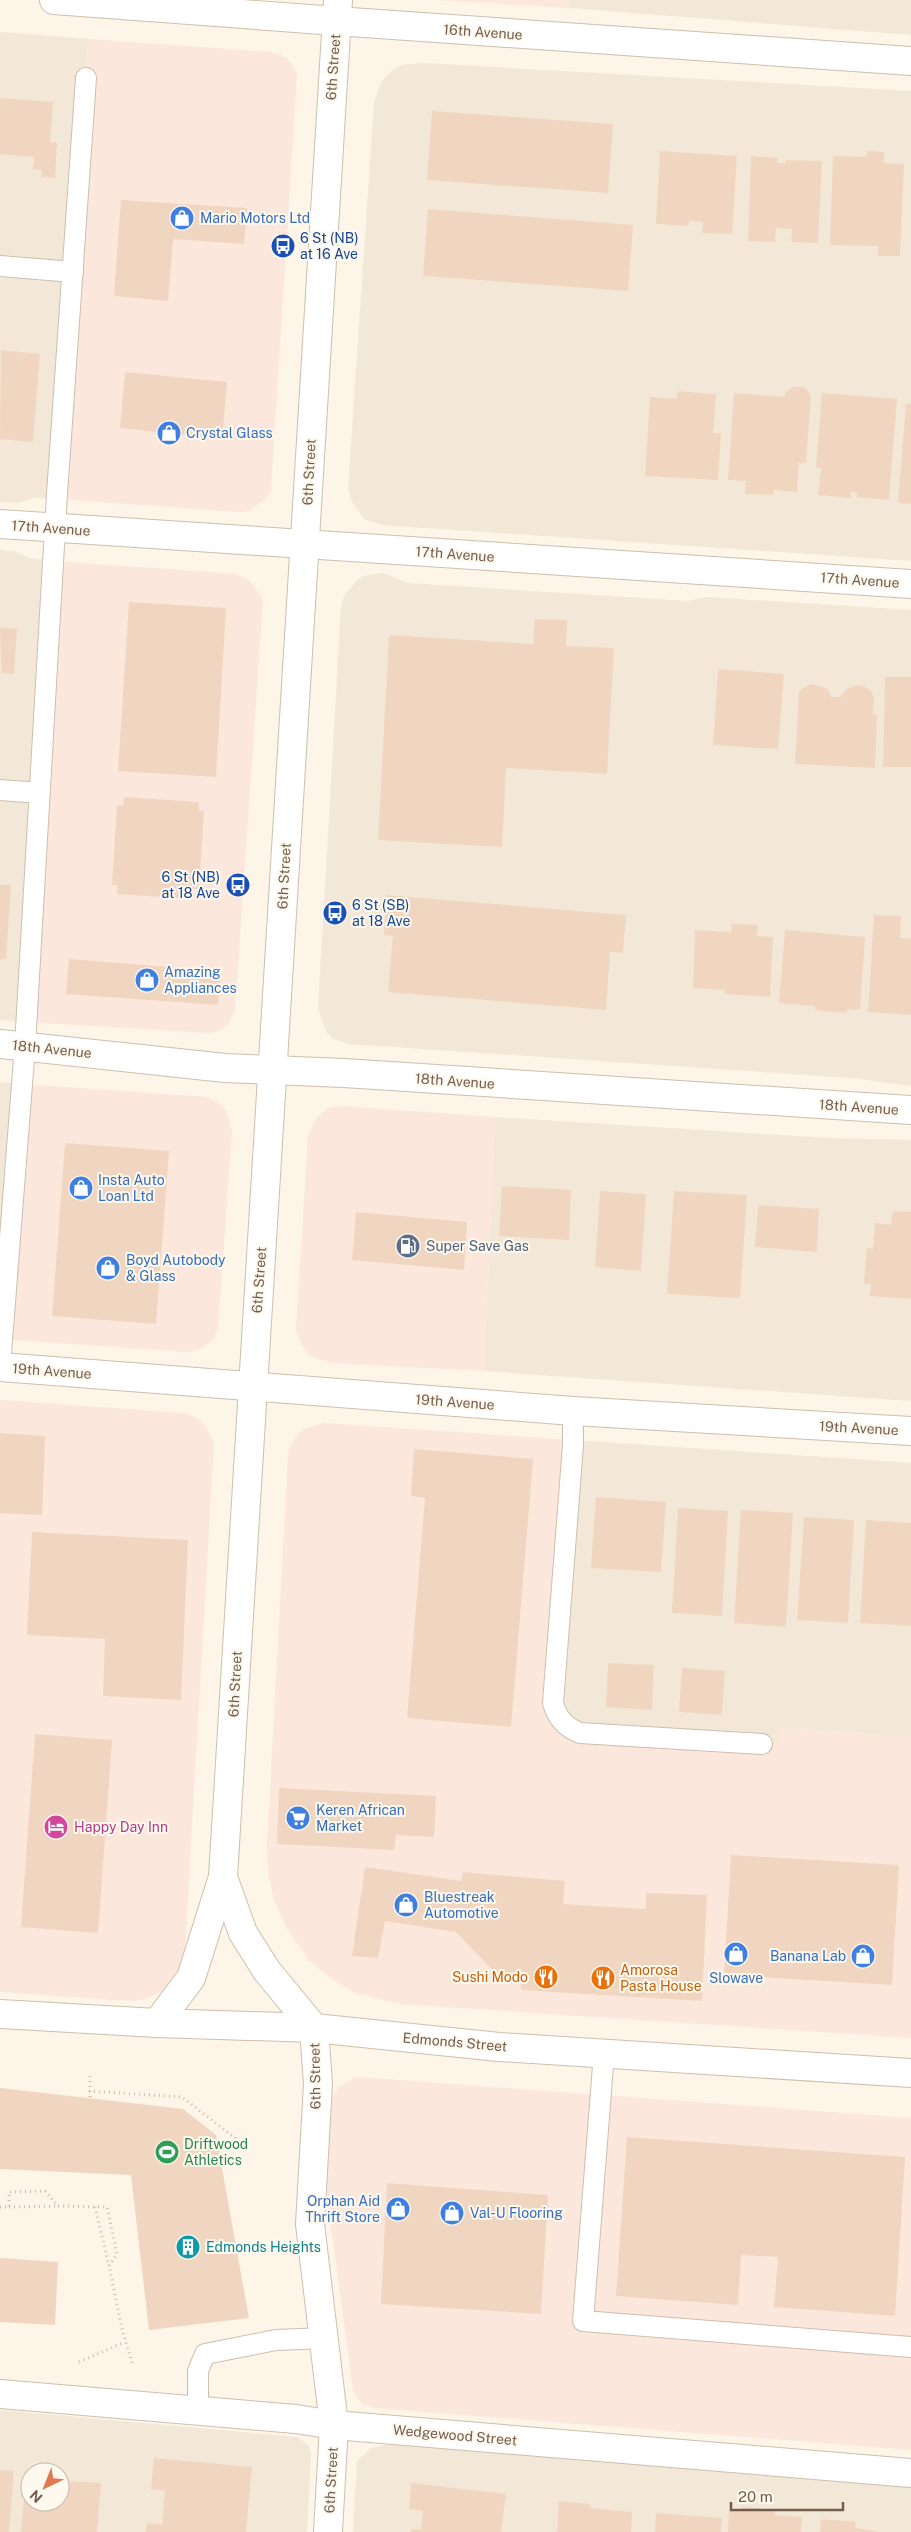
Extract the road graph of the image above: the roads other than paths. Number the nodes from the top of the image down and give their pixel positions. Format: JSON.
{"nodes":[{"id":1,"x":54,"y":0,"type":"edge"},
{"id":2,"x":337,"y":10,"type":"edge"},
{"id":3,"x":911,"y":61,"type":"edge"},
{"id":4,"x":86,"y":78,"type":"dead end"},
{"id":5,"x":0,"y":266,"type":"edge"},
{"id":6,"x":73,"y":272,"type":"junction"},
{"id":7,"x":0,"y":524,"type":"edge"},
{"id":8,"x":55,"y":528,"type":"junction"},
{"id":9,"x":305,"y":544,"type":"junction"},
{"id":10,"x":911,"y":584,"type":"edge"},
{"id":11,"x":0,"y":790,"type":"edge"},
{"id":12,"x":40,"y":793,"type":"junction"},
{"id":13,"x":12,"y":1045,"type":"edge"},
{"id":14,"x":273,"y":1071,"type":"junction"},
{"id":15,"x":911,"y":1110,"type":"edge"},
{"id":16,"x":0,"y":1367,"type":"edge"},
{"id":17,"x":253,"y":1385,"type":"junction"},
{"id":18,"x":573,"y":1411,"type":"junction"},
{"id":19,"x":911,"y":1431,"type":"edge"},
{"id":20,"x":762,"y":1744,"type":"dead end"},
{"id":21,"x":223,"y":1877,"type":"junction"},
{"id":22,"x":0,"y":2014,"type":"edge"},
{"id":23,"x":157,"y":2023,"type":"junction"},
{"id":24,"x":314,"y":2028,"type":"junction"},
{"id":25,"x":604,"y":2053,"type":"junction"},
{"id":26,"x":911,"y":2073,"type":"edge"},
{"id":27,"x":324,"y":2338,"type":"junction"},
{"id":28,"x":911,"y":2347,"type":"edge"},
{"id":29,"x":0,"y":2394,"type":"edge"},
{"id":30,"x":198,"y":2411,"type":"junction"},
{"id":31,"x":334,"y":2425,"type":"junction"},
{"id":32,"x":911,"y":2473,"type":"edge"},
{"id":33,"x":328,"y":2532,"type":"edge"}],
"edges":[{"from":1,"to":2,"type":"street","name":"16th Avenue"},
{"from":2,"to":3,"type":"street","name":"16th Avenue"},
{"from":2,"to":9,"type":"street","name":"6th Street"},
{"from":4,"to":6,"type":"lane"},
{"from":5,"to":6,"type":"lane"},
{"from":6,"to":8,"type":"lane"},
{"from":7,"to":8,"type":"street","name":"17th Avenue"},
{"from":8,"to":9,"type":"street","name":"17th Avenue"},
{"from":8,"to":12,"type":"lane"},
{"from":9,"to":10,"type":"street","name":"17th Avenue"},
{"from":9,"to":14,"type":"street","name":"6th Street"},
{"from":11,"to":12,"type":"lane"},
{"from":12,"to":13,"type":"lane"},
{"from":13,"to":14,"type":"street","name":"18th Avenue"},
{"from":13,"to":16,"type":"lane"},
{"from":14,"to":15,"type":"street","name":"18th Avenue"},
{"from":14,"to":17,"type":"street","name":"6th Street"},
{"from":16,"to":17,"type":"street","name":"19th Avenue"},
{"from":17,"to":18,"type":"street","name":"19th Avenue"},
{"from":17,"to":21,"type":"street","name":"6th Street"},
{"from":18,"to":19,"type":"street","name":"19th Avenue"},
{"from":18,"to":20,"type":"lane"},
{"from":21,"to":23,"type":"street"},
{"from":21,"to":24,"type":"street","name":"6th Street"},
{"from":22,"to":23,"type":"street","name":"Edmonds Street"},
{"from":23,"to":24,"type":"street","name":"Edmonds Street"},
{"from":24,"to":25,"type":"street","name":"Edmonds Street"},
{"from":24,"to":27,"type":"street","name":"6th Street"},
{"from":25,"to":26,"type":"street","name":"Edmonds Street"},
{"from":25,"to":28,"type":"lane"},
{"from":27,"to":30,"type":"lane"},
{"from":27,"to":31,"type":"street","name":"6th Street"},
{"from":29,"to":30,"type":"street","name":"Wedgewood Street"},
{"from":30,"to":31,"type":"street","name":"Wedgewood Street"},
{"from":31,"to":32,"type":"street","name":"Wedgewood Street"},
{"from":31,"to":33,"type":"street","name":"6th Street"}]}
